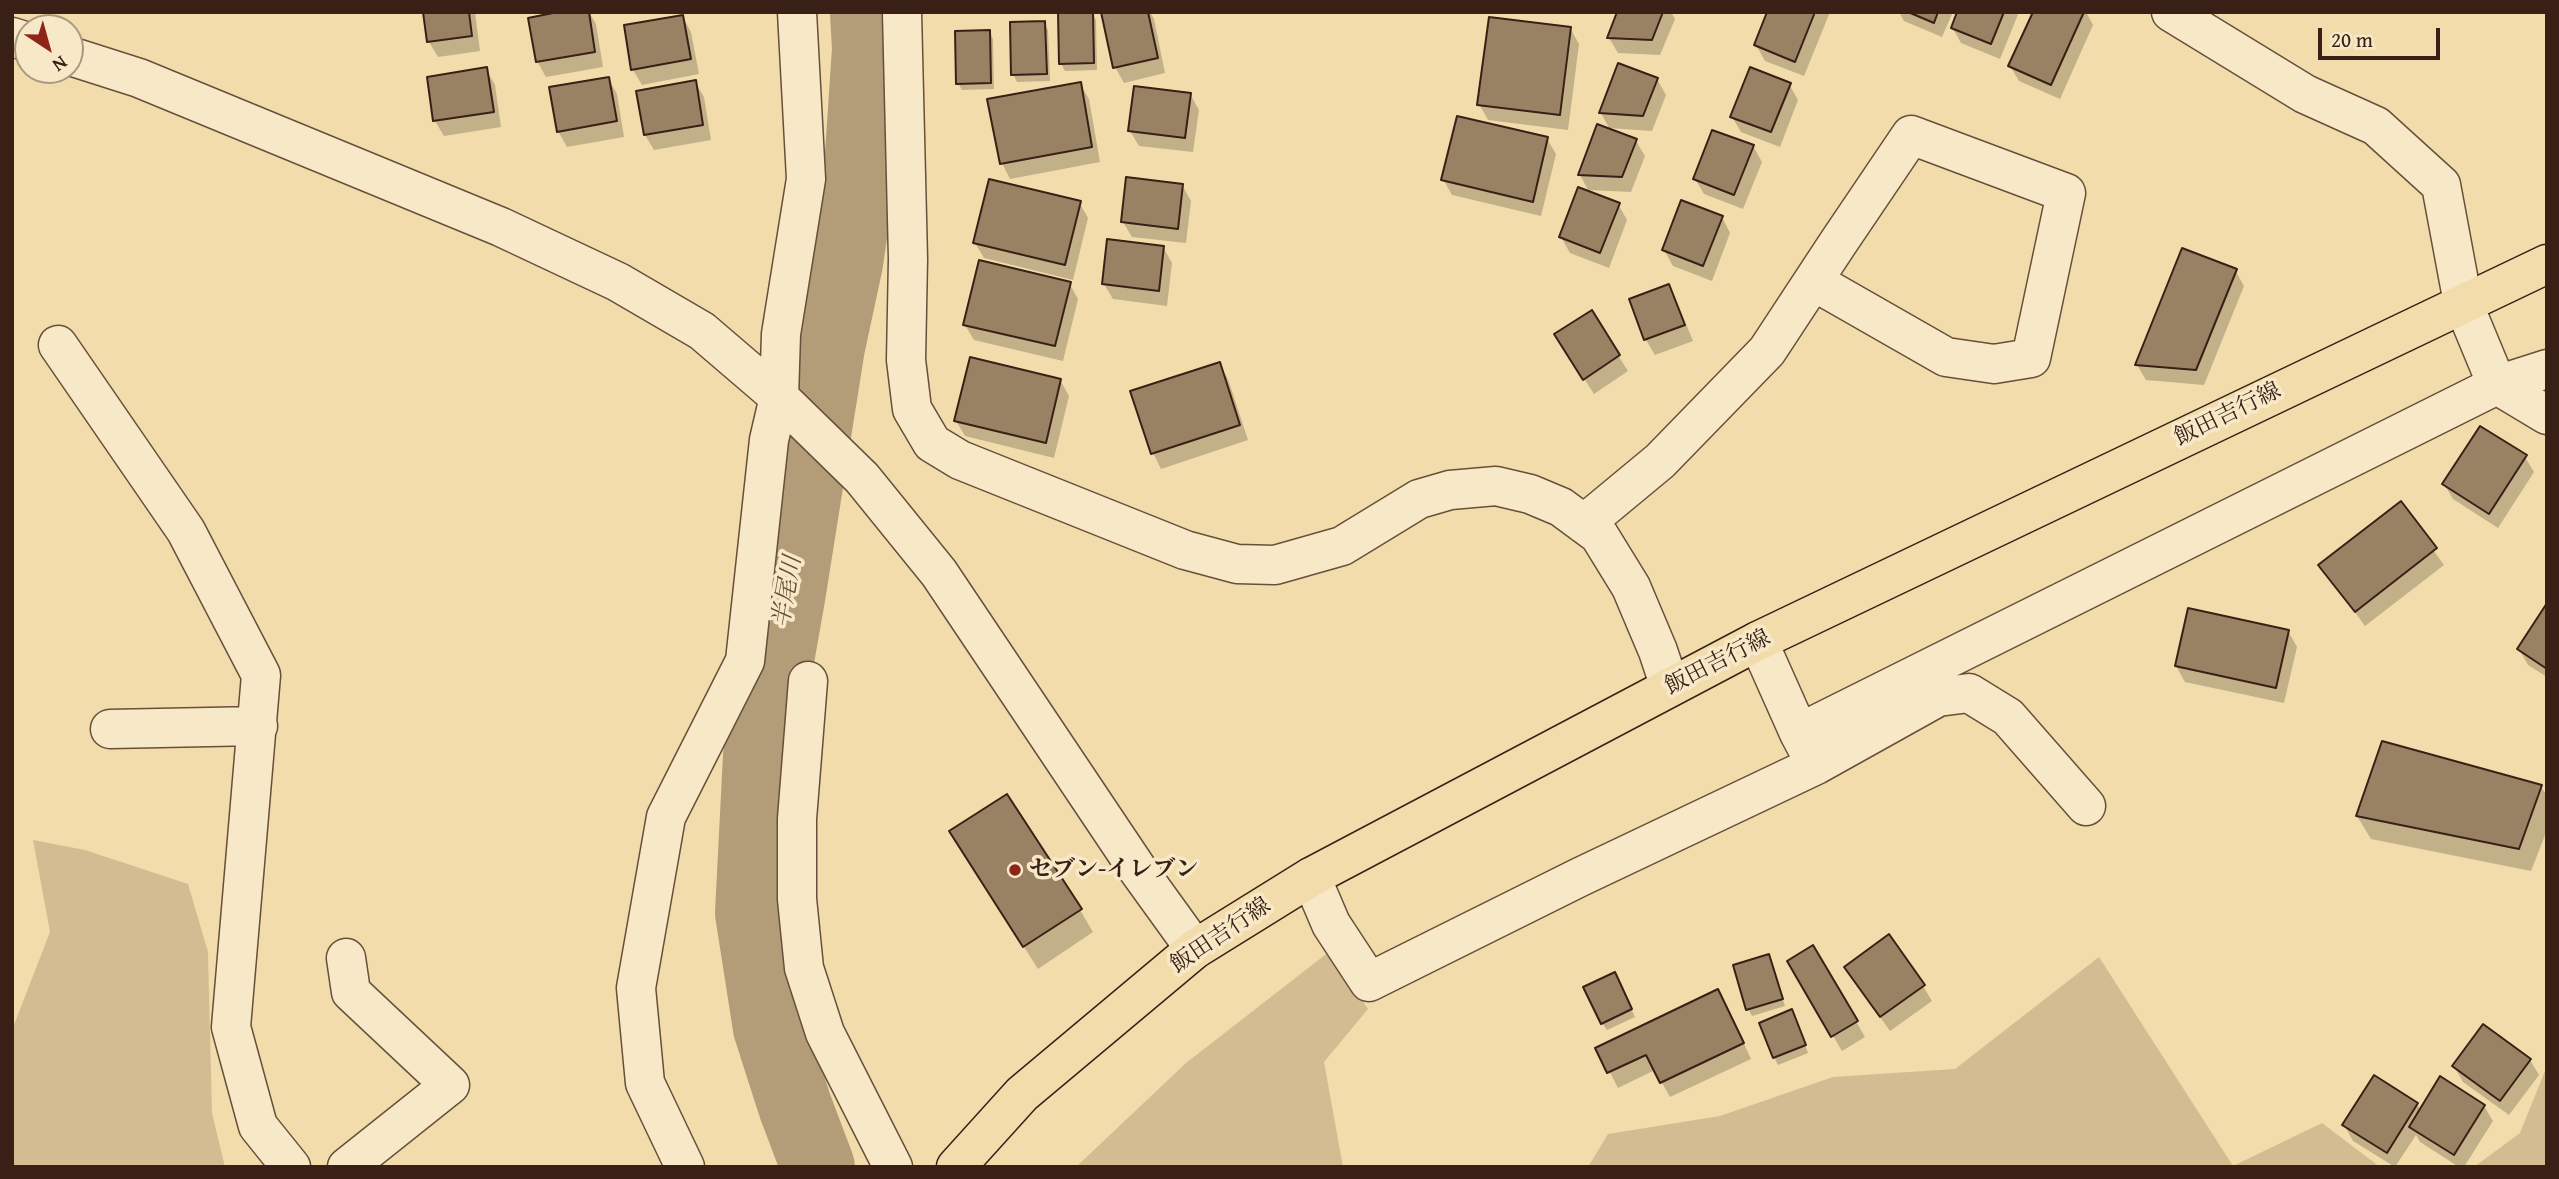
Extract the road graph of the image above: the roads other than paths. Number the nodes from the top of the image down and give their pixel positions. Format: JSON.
{"nodes":[{"id":1,"x":797,"y":12,"type":"edge"},
{"id":2,"x":902,"y":12,"type":"edge"},
{"id":3,"x":2171,"y":12,"type":"edge"},
{"id":4,"x":84,"y":60,"type":"edge"},
{"id":5,"x":2547,"y":264,"type":"edge"},
{"id":6,"x":1813,"y":281,"type":"junction"},
{"id":7,"x":2463,"y":303,"type":"junction"},
{"id":8,"x":58,"y":345,"type":"dead end"},
{"id":9,"x":2547,"y":369,"type":"edge"},
{"id":10,"x":2497,"y":385,"type":"junction"},
{"id":11,"x":779,"y":397,"type":"junction"},
{"id":12,"x":2547,"y":415,"type":"edge"},
{"id":13,"x":1584,"y":524,"type":"junction"},
{"id":14,"x":1758,"y":641,"type":"junction"},
{"id":15,"x":808,"y":681,"type":"dead end"},
{"id":16,"x":1670,"y":687,"type":"junction"},
{"id":17,"x":258,"y":726,"type":"junction"},
{"id":18,"x":110,"y":729,"type":"dead end"},
{"id":19,"x":1808,"y":749,"type":"junction"},
{"id":20,"x":2086,"y":806,"type":"dead end"},
{"id":21,"x":1311,"y":877,"type":"junction"},
{"id":22,"x":1195,"y":949,"type":"junction"},
{"id":23,"x":346,"y":958,"type":"dead end"},
{"id":24,"x":291,"y":1167,"type":"edge"},
{"id":25,"x":347,"y":1167,"type":"edge"},
{"id":26,"x":685,"y":1167,"type":"edge"},
{"id":27,"x":892,"y":1167,"type":"edge"},
{"id":28,"x":956,"y":1167,"type":"edge"}],
"edges":[{"from":1,"to":11,"type":"street"},
{"from":2,"to":13,"type":"street"},
{"from":3,"to":7,"type":"street"},
{"from":4,"to":11,"type":"street"},
{"from":5,"to":7,"type":"main road","name":"飯田吉行線"},
{"from":6,"to":6,"type":"street"},
{"from":6,"to":13,"type":"street"},
{"from":7,"to":10,"type":"street"},
{"from":7,"to":14,"type":"main road","name":"飯田吉行線"},
{"from":8,"to":17,"type":"street"},
{"from":9,"to":10,"type":"street"},
{"from":10,"to":12,"type":"street"},
{"from":10,"to":19,"type":"street"},
{"from":11,"to":22,"type":"street"},
{"from":11,"to":26,"type":"street"},
{"from":13,"to":16,"type":"street"},
{"from":14,"to":16,"type":"main road","name":"飯田吉行線"},
{"from":14,"to":19,"type":"street"},
{"from":15,"to":27,"type":"street"},
{"from":16,"to":21,"type":"main road","name":"飯田吉行線"},
{"from":17,"to":18,"type":"street"},
{"from":17,"to":24,"type":"street"},
{"from":19,"to":20,"type":"street"},
{"from":19,"to":21,"type":"street"},
{"from":21,"to":22,"type":"main road","name":"飯田吉行線"},
{"from":22,"to":28,"type":"main road","name":"飯田吉行線"},
{"from":23,"to":25,"type":"street"}]}
